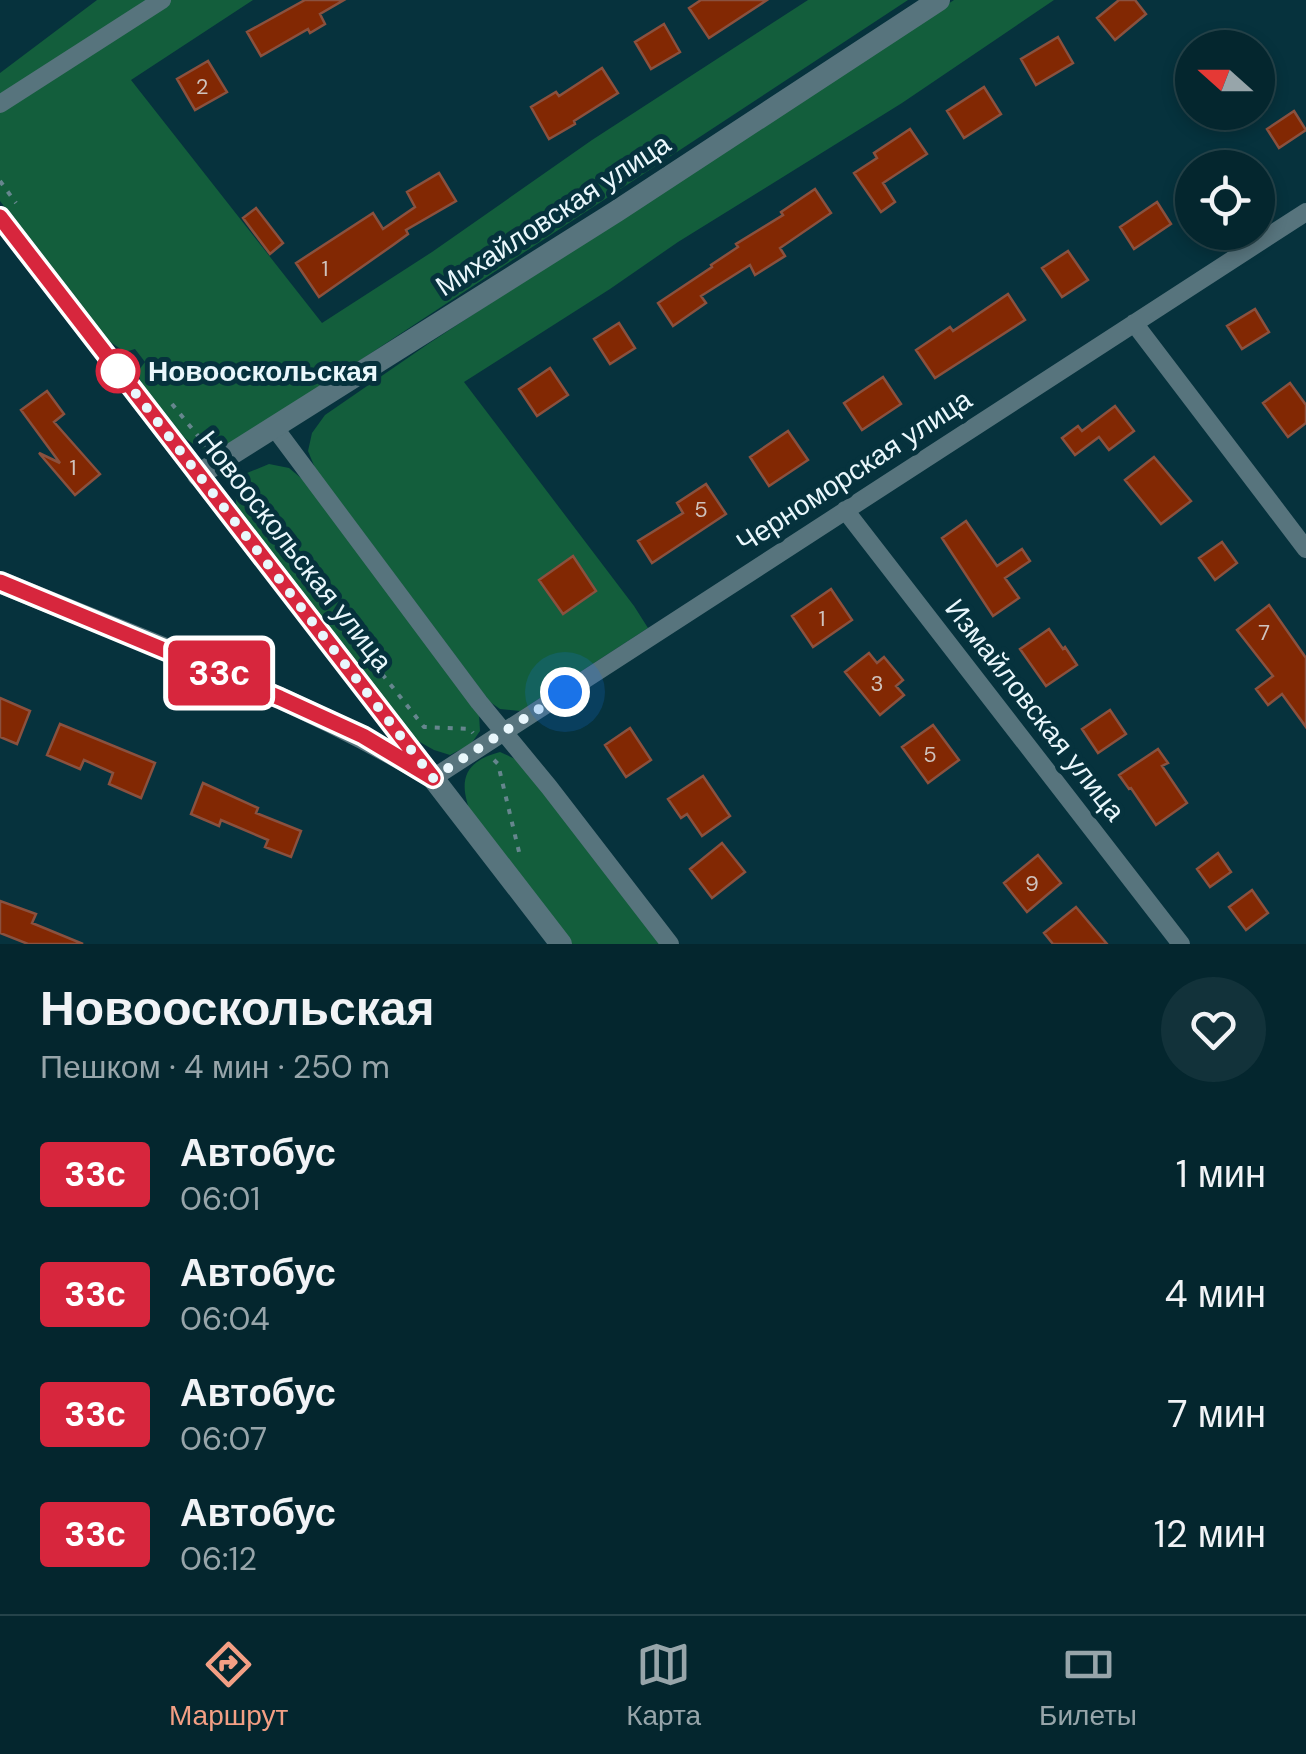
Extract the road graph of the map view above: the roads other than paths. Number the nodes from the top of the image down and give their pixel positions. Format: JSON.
{"nodes":[{"id":1,"x":162,"y":0,"type":"edge"},
{"id":2,"x":938,"y":0,"type":"edge"},
{"id":3,"x":0,"y":104,"type":"edge"},
{"id":4,"x":1306,"y":212,"type":"edge"},
{"id":5,"x":12,"y":215,"type":"edge"},
{"id":6,"x":1134,"y":323,"type":"junction"},
{"id":7,"x":274,"y":426,"type":"junction"},
{"id":8,"x":198,"y":475,"type":"junction"},
{"id":9,"x":845,"y":510,"type":"junction"},
{"id":10,"x":1306,"y":549,"type":"edge"},
{"id":11,"x":0,"y":582,"type":"edge"},
{"id":12,"x":503,"y":733,"type":"junction"},
{"id":13,"x":433,"y":778,"type":"junction"},
{"id":14,"x":561,"y":944,"type":"edge"},
{"id":15,"x":670,"y":944,"type":"edge"},
{"id":16,"x":1181,"y":944,"type":"edge"}],
"edges":[{"from":1,"to":3,"type":"street"},
{"from":2,"to":7,"type":"street","name":"Михайловская улица"},
{"from":4,"to":6,"type":"street","name":"Черноморская улица"},
{"from":5,"to":8,"type":"street","name":"Новооскольская улица"},
{"from":6,"to":9,"type":"street","name":"Черноморская улица"},
{"from":6,"to":10,"type":"street"},
{"from":7,"to":8,"type":"street","name":"Михайловская улица"},
{"from":7,"to":12,"type":"street"},
{"from":8,"to":13,"type":"street","name":"Новооскольская улица"},
{"from":9,"to":12,"type":"street","name":"Черноморская улица"},
{"from":9,"to":16,"type":"street","name":"Измайловская улица"},
{"from":11,"to":13,"type":"street"},
{"from":12,"to":13,"type":"street","name":"Черноморская улица"},
{"from":12,"to":15,"type":"street"},
{"from":13,"to":14,"type":"street","name":"Новооскольская улица"}]}
